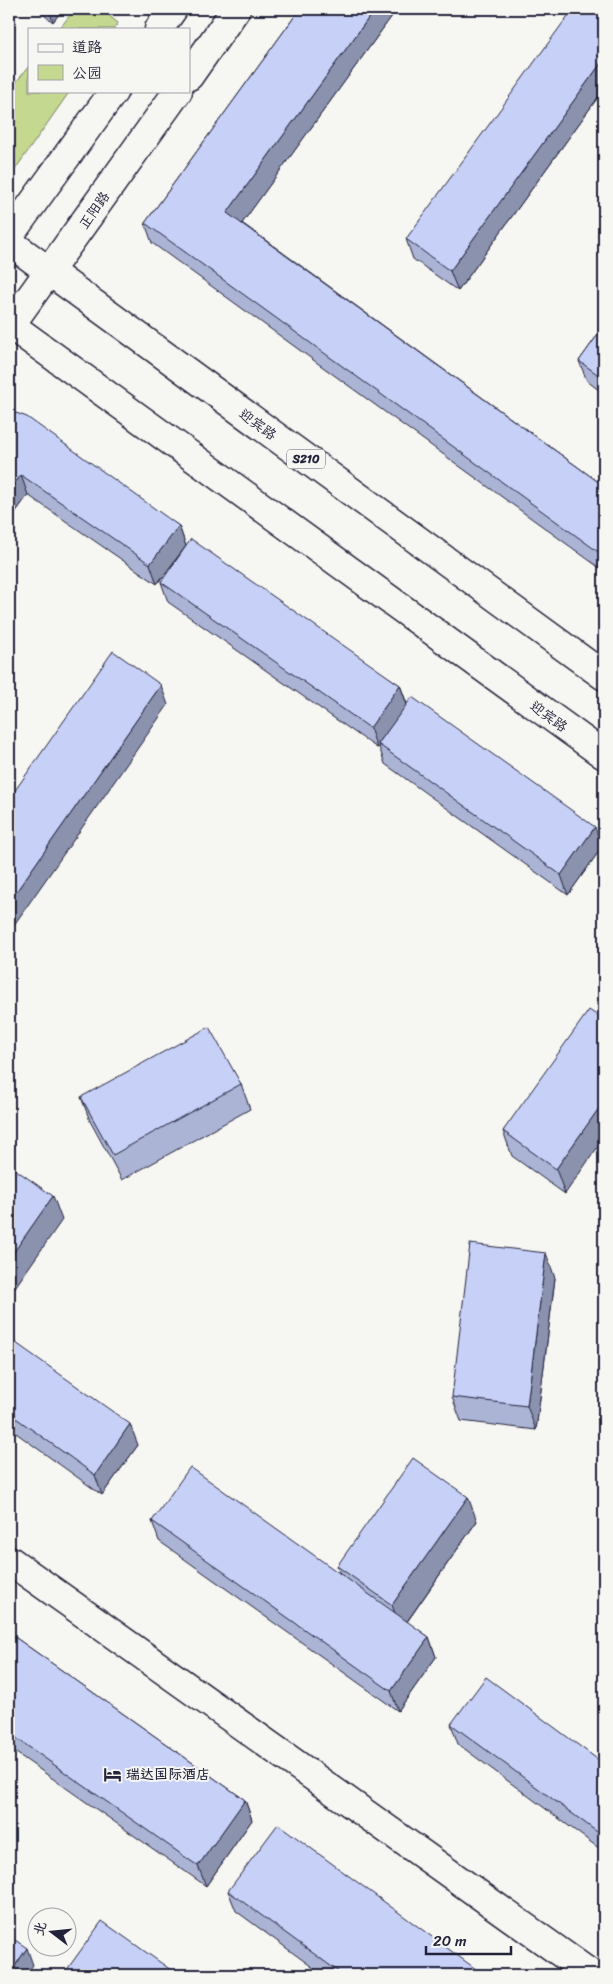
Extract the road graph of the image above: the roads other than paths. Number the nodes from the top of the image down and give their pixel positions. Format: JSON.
{"nodes":[{"id":1,"x":173,"y":9,"type":"edge"},
{"id":2,"x":236,"y":9,"type":"edge"},
{"id":3,"x":160,"y":28,"type":"edge"},
{"id":4,"x":190,"y":75,"type":"edge"},
{"id":5,"x":113,"y":92,"type":"edge"},
{"id":6,"x":177,"y":92,"type":"edge"},
{"id":7,"x":9,"y":236,"type":"edge"},
{"id":8,"x":9,"y":242,"type":"edge"},
{"id":9,"x":49,"y":272,"type":"junction"},
{"id":10,"x":9,"y":326,"type":"edge"},
{"id":11,"x":604,"y":676,"type":"edge"},
{"id":12,"x":604,"y":756,"type":"edge"},
{"id":13,"x":9,"y":1560,"type":"edge"},
{"id":14,"x":592,"y":1975,"type":"edge"}],
"edges":[{"from":1,"to":3,"type":"main road"},
{"from":2,"to":4,"type":"main road"},
{"from":5,"to":7,"type":"main road"},
{"from":6,"to":9,"type":"main road","name":"正阳路"},
{"from":8,"to":9,"type":"main road","name":"迎宾路","number":"S210"},
{"from":9,"to":10,"type":"main road","name":"正阳路"},
{"from":9,"to":11,"type":"main road","name":"迎宾路","number":"S210"},
{"from":10,"to":12,"type":"main road","name":"迎宾路"},
{"from":13,"to":14,"type":"main road"}]}
